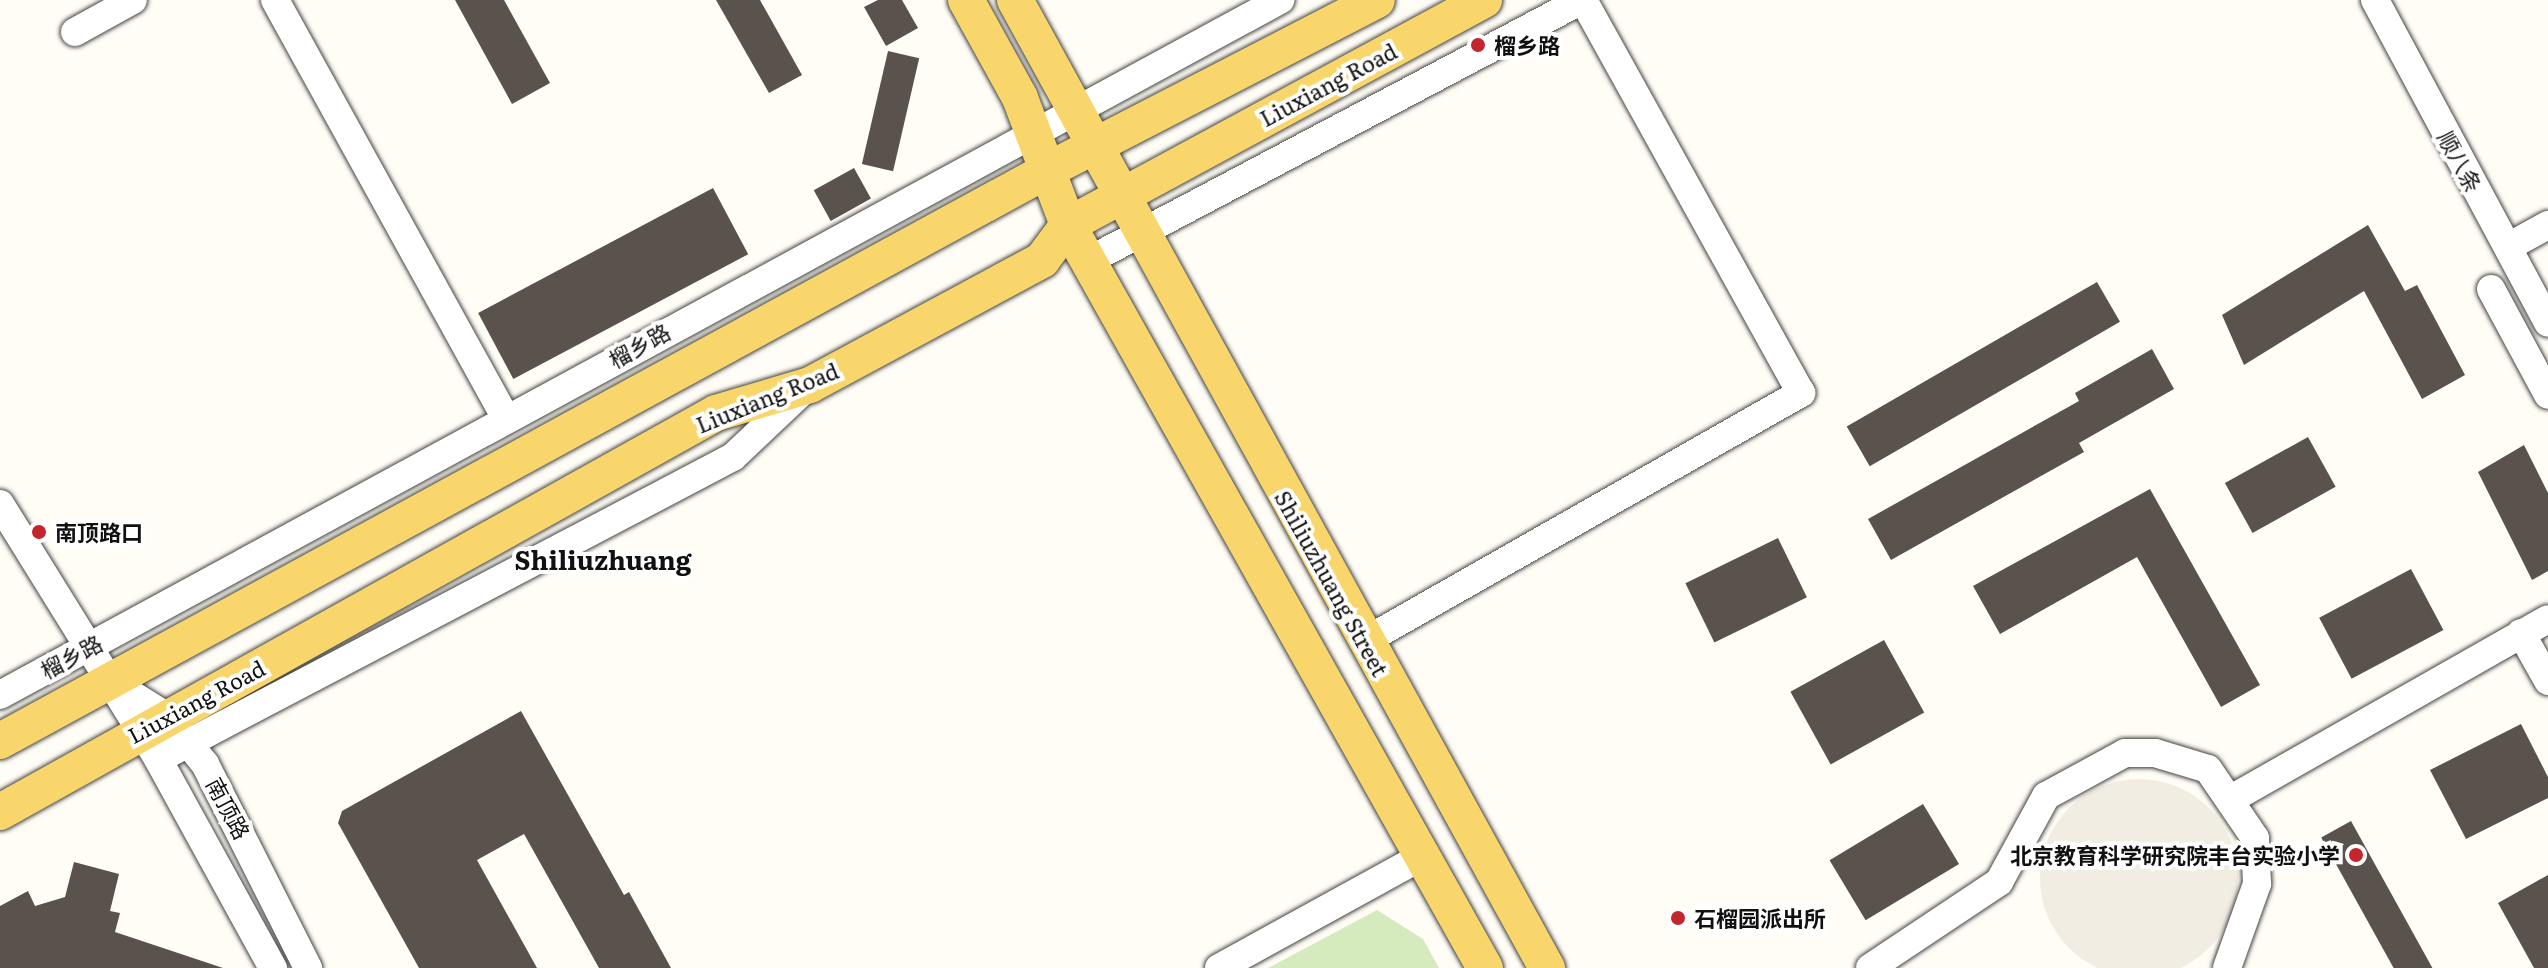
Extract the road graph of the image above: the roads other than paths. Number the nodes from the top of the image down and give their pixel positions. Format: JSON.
{"nodes":[{"id":1,"x":133,"y":0,"type":"edge"},
{"id":2,"x":275,"y":0,"type":"edge"},
{"id":3,"x":966,"y":0,"type":"edge"},
{"id":4,"x":1015,"y":0,"type":"edge"},
{"id":5,"x":1280,"y":0,"type":"edge"},
{"id":6,"x":1377,"y":0,"type":"edge"},
{"id":7,"x":1484,"y":0,"type":"edge"},
{"id":8,"x":1582,"y":0,"type":"edge"},
{"id":9,"x":2375,"y":0,"type":"edge"},
{"id":10,"x":75,"y":32,"type":"dead end"},
{"id":11,"x":1075,"y":107,"type":"junction"},
{"id":12,"x":1032,"y":130,"type":"junction"},
{"id":13,"x":1096,"y":144,"type":"junction"},
{"id":14,"x":1048,"y":170,"type":"junction"},
{"id":15,"x":1124,"y":195,"type":"junction"},
{"id":16,"x":1068,"y":225,"type":"junction"},
{"id":17,"x":2548,"y":225,"type":"edge"},
{"id":18,"x":1143,"y":232,"type":"junction"},
{"id":19,"x":2508,"y":247,"type":"junction"},
{"id":20,"x":1088,"y":261,"type":"junction"},
{"id":21,"x":2491,"y":289,"type":"dead end"},
{"id":22,"x":2548,"y":322,"type":"edge"},
{"id":23,"x":2548,"y":395,"type":"edge"},
{"id":24,"x":506,"y":418,"type":"junction"},
{"id":25,"x":0,"y":504,"type":"edge"},
{"id":26,"x":2548,"y":619,"type":"edge"},
{"id":27,"x":2521,"y":633,"type":"junction"},
{"id":28,"x":1365,"y":641,"type":"junction"},
{"id":29,"x":86,"y":648,"type":"junction"},
{"id":30,"x":110,"y":681,"type":"junction"},
{"id":31,"x":2548,"y":681,"type":"edge"},
{"id":32,"x":0,"y":695,"type":"edge"},
{"id":33,"x":163,"y":737,"type":"junction"},
{"id":34,"x":0,"y":741,"type":"edge"},
{"id":35,"x":2233,"y":798,"type":"junction"},
{"id":36,"x":0,"y":812,"type":"edge"},
{"id":37,"x":1423,"y":856,"type":"junction"},
{"id":38,"x":273,"y":968,"type":"edge"},
{"id":39,"x":308,"y":968,"type":"edge"},
{"id":40,"x":1219,"y":968,"type":"edge"},
{"id":41,"x":1485,"y":968,"type":"edge"},
{"id":42,"x":1547,"y":968,"type":"edge"},
{"id":43,"x":1870,"y":968,"type":"edge"},
{"id":44,"x":2227,"y":968,"type":"edge"}],
"edges":[{"from":1,"to":10,"type":"street"},
{"from":2,"to":24,"type":"street"},
{"from":3,"to":12,"type":"main road"},
{"from":4,"to":11,"type":"main road","name":"Shiliuzhuang Street"},
{"from":5,"to":11,"type":"street","name":"榴乡路"},
{"from":6,"to":13,"type":"main road"},
{"from":7,"to":15,"type":"main road","name":"Liuxiang Road"},
{"from":8,"to":18,"type":"street"},
{"from":8,"to":28,"type":"street"},
{"from":9,"to":19,"type":"street","name":"顺八条"},
{"from":11,"to":12,"type":"street","name":"榴乡路"},
{"from":11,"to":13,"type":"main road","name":"Shiliuzhuang Street"},
{"from":12,"to":14,"type":"main road"},
{"from":12,"to":24,"type":"street","name":"榴乡路"},
{"from":13,"to":14,"type":"main road"},
{"from":13,"to":15,"type":"main road","name":"Shiliuzhuang Street"},
{"from":14,"to":16,"type":"main road"},
{"from":14,"to":30,"type":"main road"},
{"from":15,"to":16,"type":"main road","name":"Liuxiang Road"},
{"from":15,"to":18,"type":"main road","name":"Shiliuzhuang Street"},
{"from":16,"to":20,"type":"main road"},
{"from":16,"to":33,"type":"main road","name":"Liuxiang Road"},
{"from":17,"to":19,"type":"street"},
{"from":18,"to":20,"type":"street"},
{"from":18,"to":28,"type":"main road","name":"Shiliuzhuang Street"},
{"from":19,"to":22,"type":"street","name":"顺八条"},
{"from":20,"to":37,"type":"main road"},
{"from":21,"to":23,"type":"street"},
{"from":24,"to":29,"type":"street","name":"榴乡路"},
{"from":25,"to":29,"type":"street","name":"南顶路"},
{"from":26,"to":27,"type":"street"},
{"from":27,"to":31,"type":"street"},
{"from":27,"to":35,"type":"street"},
{"from":28,"to":42,"type":"main road","name":"Shiliuzhuang Street"},
{"from":29,"to":30,"type":"street","name":"南顶路"},
{"from":29,"to":32,"type":"street","name":"榴乡路"},
{"from":30,"to":33,"type":"street","name":"南顶路"},
{"from":30,"to":34,"type":"main road"},
{"from":33,"to":36,"type":"main road","name":"Liuxiang Road"},
{"from":33,"to":38,"type":"street","name":"南顶路"},
{"from":33,"to":39,"type":"street","name":"南顶路"},
{"from":35,"to":43,"type":"street"},
{"from":35,"to":44,"type":"street"},
{"from":37,"to":40,"type":"street"},
{"from":37,"to":41,"type":"main road"}]}
